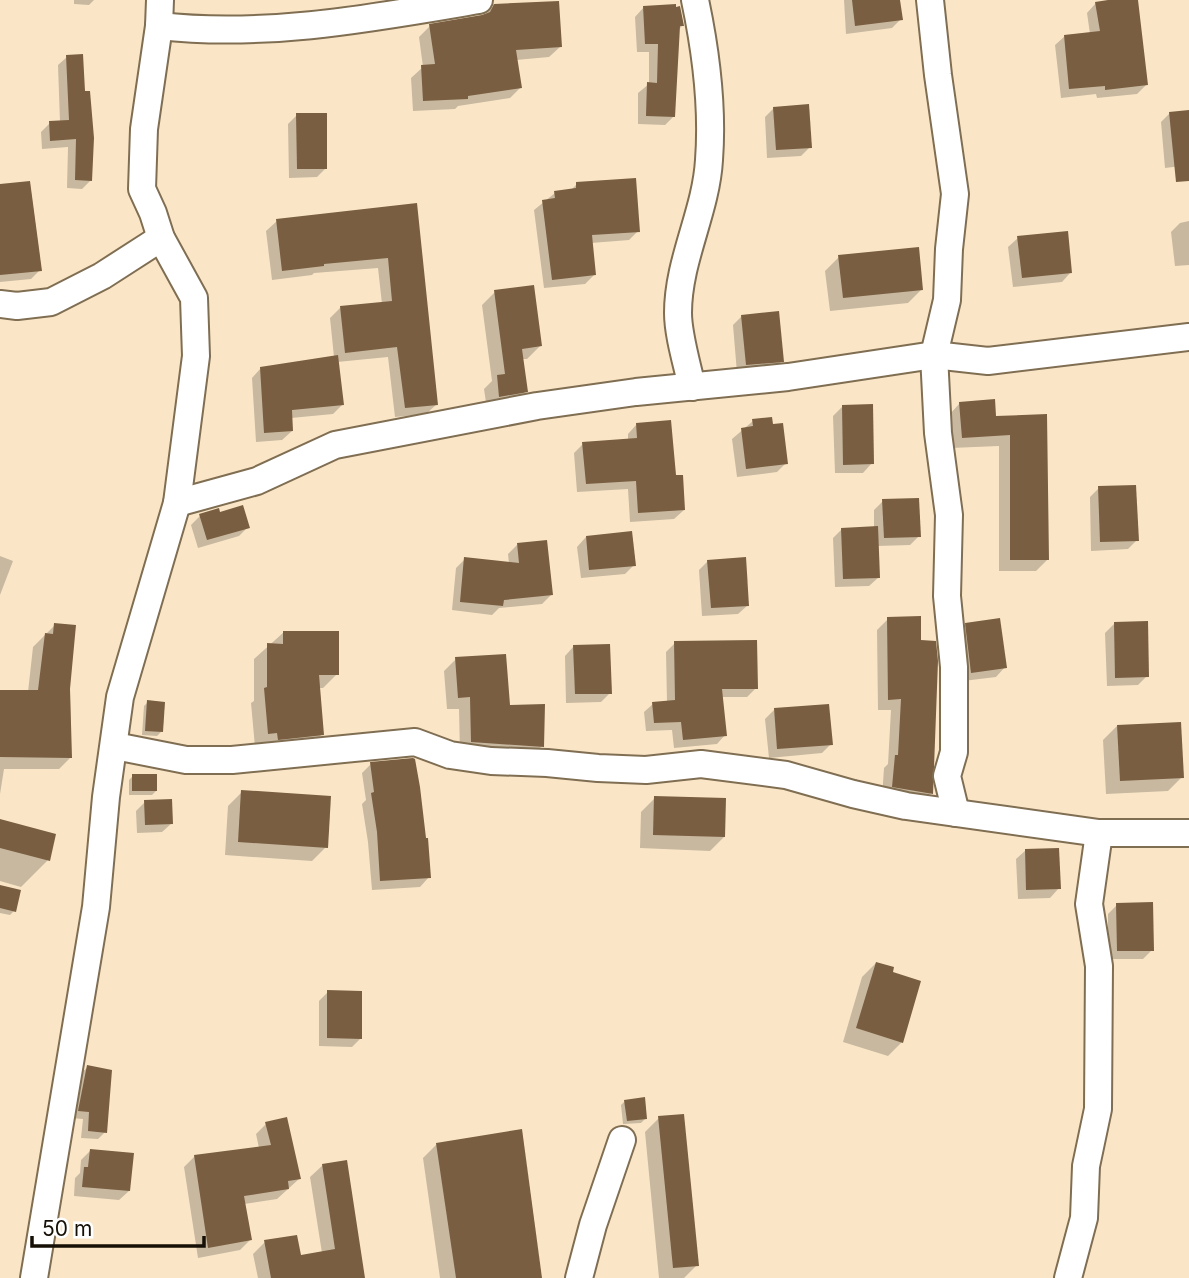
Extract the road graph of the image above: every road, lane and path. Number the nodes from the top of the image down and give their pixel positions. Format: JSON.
{"nodes":[{"id":1,"x":479,"y":0,"type":"edge"},
{"id":2,"x":695,"y":0,"type":"edge"},
{"id":3,"x":930,"y":0,"type":"edge"},
{"id":4,"x":160,"y":13,"type":"edge"},
{"id":5,"x":161,"y":238,"type":"junction"},
{"id":6,"x":0,"y":304,"type":"edge"},
{"id":7,"x":1189,"y":337,"type":"edge"},
{"id":8,"x":934,"y":355,"type":"junction"},
{"id":9,"x":692,"y":387,"type":"junction"},
{"id":10,"x":177,"y":503,"type":"junction"},
{"id":11,"x":115,"y":746,"type":"junction"},
{"id":12,"x":956,"y":813,"type":"junction"},
{"id":13,"x":1099,"y":833,"type":"junction"},
{"id":14,"x":1189,"y":833,"type":"edge"},
{"id":15,"x":622,"y":1140,"type":"dead end"},
{"id":16,"x":34,"y":1278,"type":"edge"},
{"id":17,"x":579,"y":1278,"type":"edge"},
{"id":18,"x":1069,"y":1278,"type":"edge"}],
"edges":[{"from":1,"to":4,"type":"street"},
{"from":2,"to":9,"type":"street"},
{"from":3,"to":8,"type":"street"},
{"from":4,"to":5,"type":"street"},
{"from":5,"to":6,"type":"street"},
{"from":5,"to":10,"type":"street"},
{"from":7,"to":8,"type":"street"},
{"from":8,"to":9,"type":"street"},
{"from":8,"to":12,"type":"street"},
{"from":9,"to":10,"type":"street"},
{"from":10,"to":11,"type":"street"},
{"from":11,"to":12,"type":"street"},
{"from":11,"to":16,"type":"street"},
{"from":12,"to":13,"type":"street"},
{"from":13,"to":14,"type":"street"},
{"from":13,"to":18,"type":"street"},
{"from":15,"to":17,"type":"street"}]}
